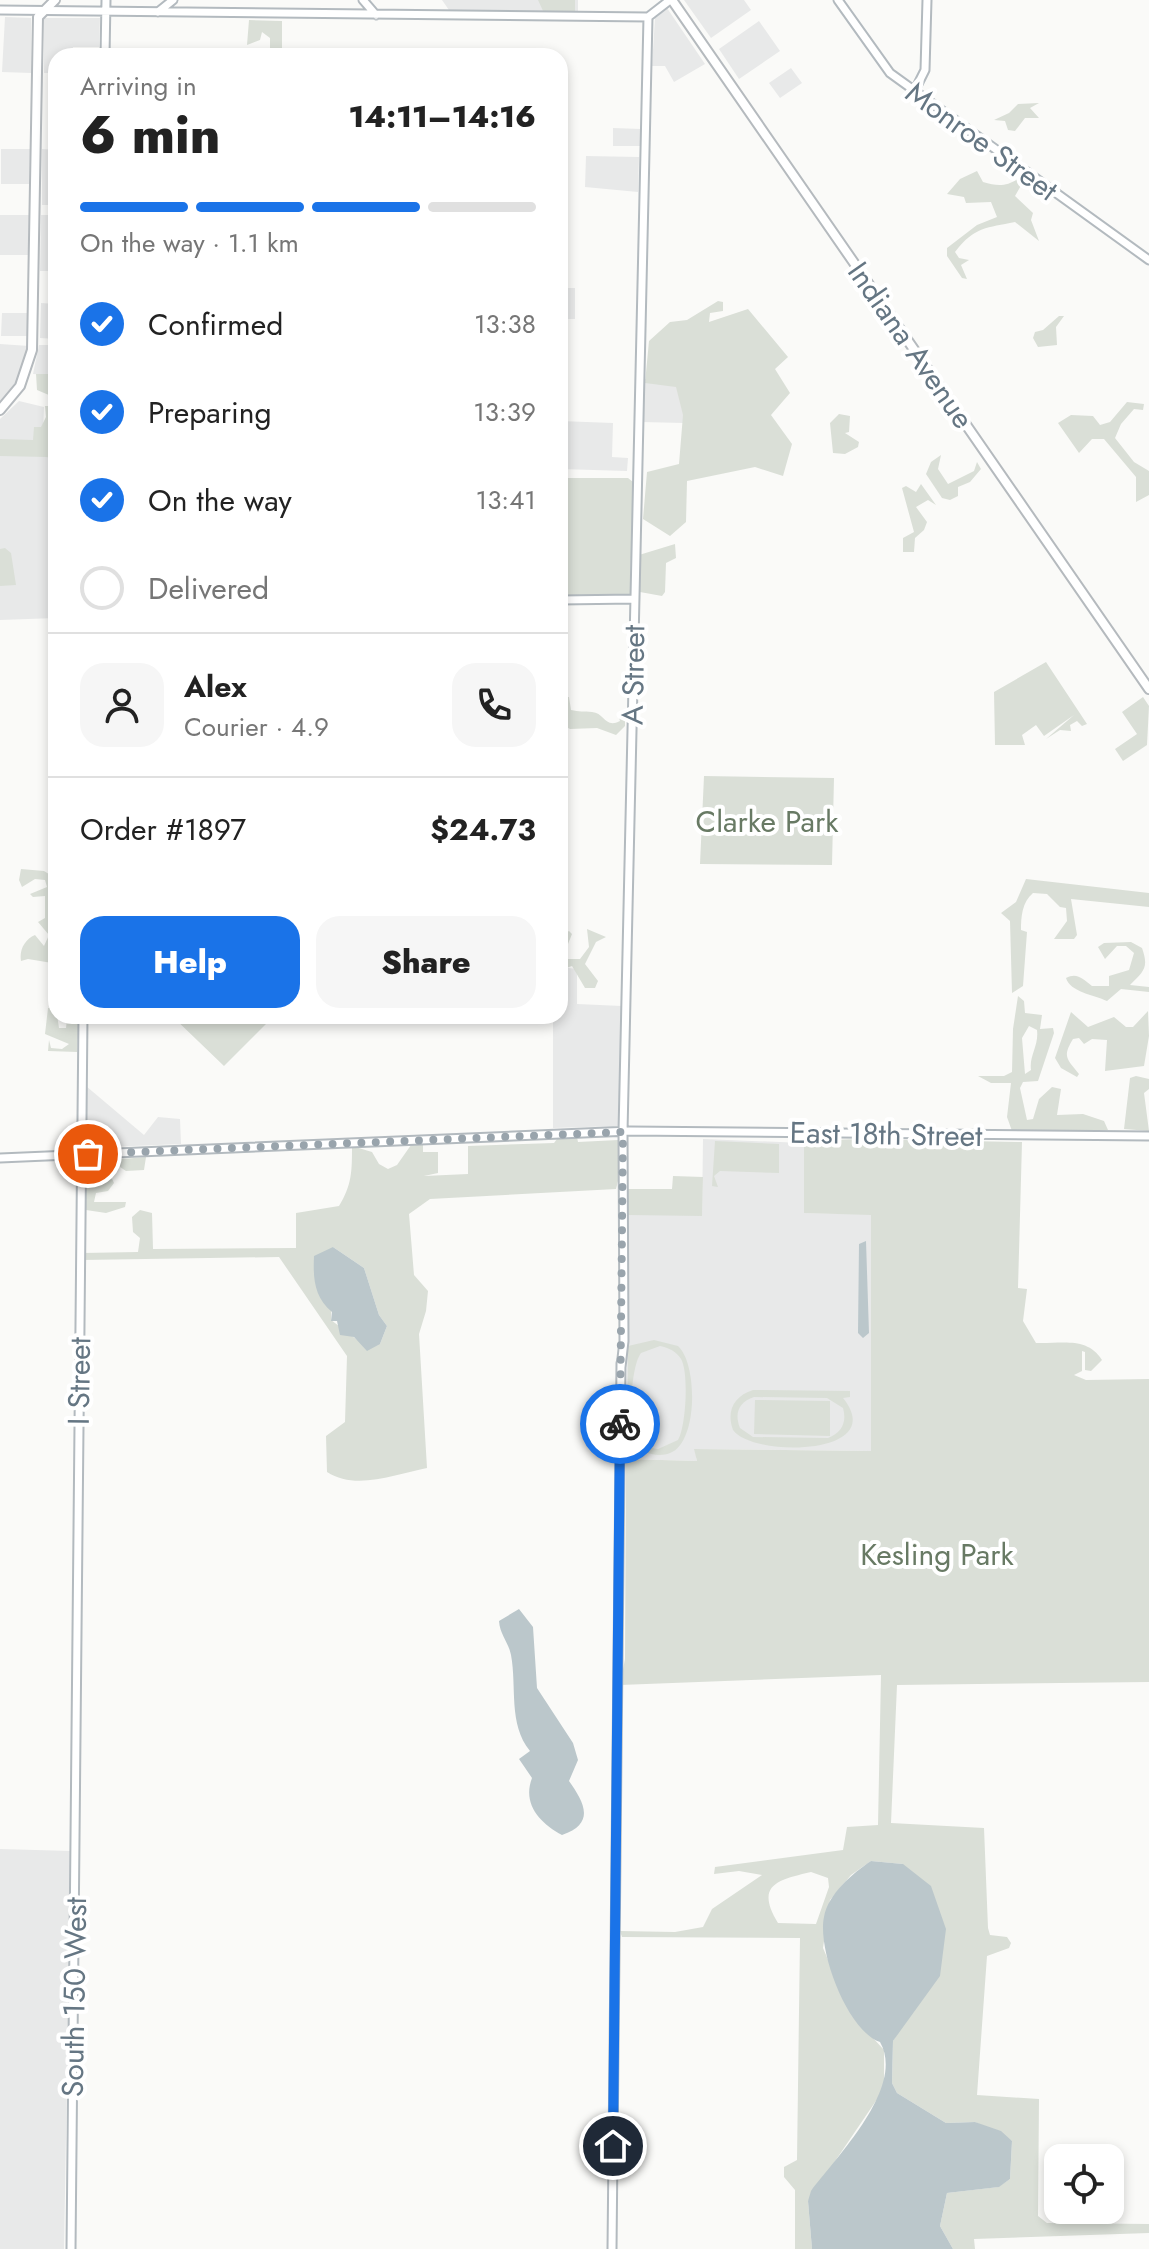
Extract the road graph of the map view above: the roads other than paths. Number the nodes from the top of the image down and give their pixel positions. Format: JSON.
{"nodes":[{"id":1,"x":55,"y":0,"type":"edge"},
{"id":2,"x":106,"y":0,"type":"edge"},
{"id":3,"x":173,"y":0,"type":"edge"},
{"id":4,"x":363,"y":0,"type":"edge"},
{"id":5,"x":671,"y":0,"type":"edge"},
{"id":6,"x":838,"y":0,"type":"edge"},
{"id":7,"x":927,"y":0,"type":"edge"},
{"id":8,"x":0,"y":10,"type":"edge"},
{"id":9,"x":40,"y":11,"type":"junction"},
{"id":10,"x":106,"y":12,"type":"junction"},
{"id":11,"x":156,"y":13,"type":"junction"},
{"id":12,"x":376,"y":15,"type":"junction"},
{"id":13,"x":648,"y":17,"type":"junction"},
{"id":14,"x":105,"y":48,"type":"edge"},
{"id":15,"x":914,"y":92,"type":"junction"},
{"id":16,"x":1149,"y":260,"type":"edge"},
{"id":17,"x":0,"y":410,"type":"edge"},
{"id":18,"x":634,"y":599,"type":"junction"},
{"id":19,"x":568,"y":600,"type":"edge"},
{"id":20,"x":1149,"y":689,"type":"edge"},
{"id":21,"x":83,"y":1024,"type":"edge"},
{"id":22,"x":623,"y":1132,"type":"junction"},
{"id":23,"x":1149,"y":1136,"type":"edge"},
{"id":24,"x":80,"y":1154,"type":"junction"},
{"id":25,"x":0,"y":1158,"type":"edge"},
{"id":26,"x":77,"y":1746,"type":"joint"},
{"id":27,"x":71,"y":2249,"type":"edge"},
{"id":28,"x":612,"y":2249,"type":"edge"}],
"edges":[{"from":1,"to":9,"type":"main road"},
{"from":2,"to":10,"type":"street"},
{"from":3,"to":11,"type":"street"},
{"from":4,"to":12,"type":"street"},
{"from":5,"to":13,"type":"street"},
{"from":5,"to":20,"type":"main road","name":"Indiana Avenue"},
{"from":6,"to":15,"type":"street","name":"Monroe Street"},
{"from":7,"to":15,"type":"street"},
{"from":8,"to":9,"type":"street"},
{"from":9,"to":10,"type":"street"},
{"from":9,"to":17,"type":"main road"},
{"from":10,"to":11,"type":"street"},
{"from":10,"to":14,"type":"street"},
{"from":11,"to":12,"type":"street"},
{"from":12,"to":13,"type":"street"},
{"from":13,"to":18,"type":"street","name":"A Street"},
{"from":15,"to":16,"type":"street","name":"Monroe Street"},
{"from":18,"to":19,"type":"street"},
{"from":18,"to":22,"type":"street","name":"A Street"},
{"from":21,"to":24,"type":"street","name":"I Street"},
{"from":22,"to":23,"type":"street","name":"East 18th Street"},
{"from":22,"to":24,"type":"street","name":"East 18th Street"},
{"from":22,"to":28,"type":"street","name":"A Street"},
{"from":24,"to":25,"type":"street","name":"East 18th Street"},
{"from":24,"to":26,"type":"street","name":"I Street"},
{"from":26,"to":27,"type":"street","name":"South 150 West"}]}
